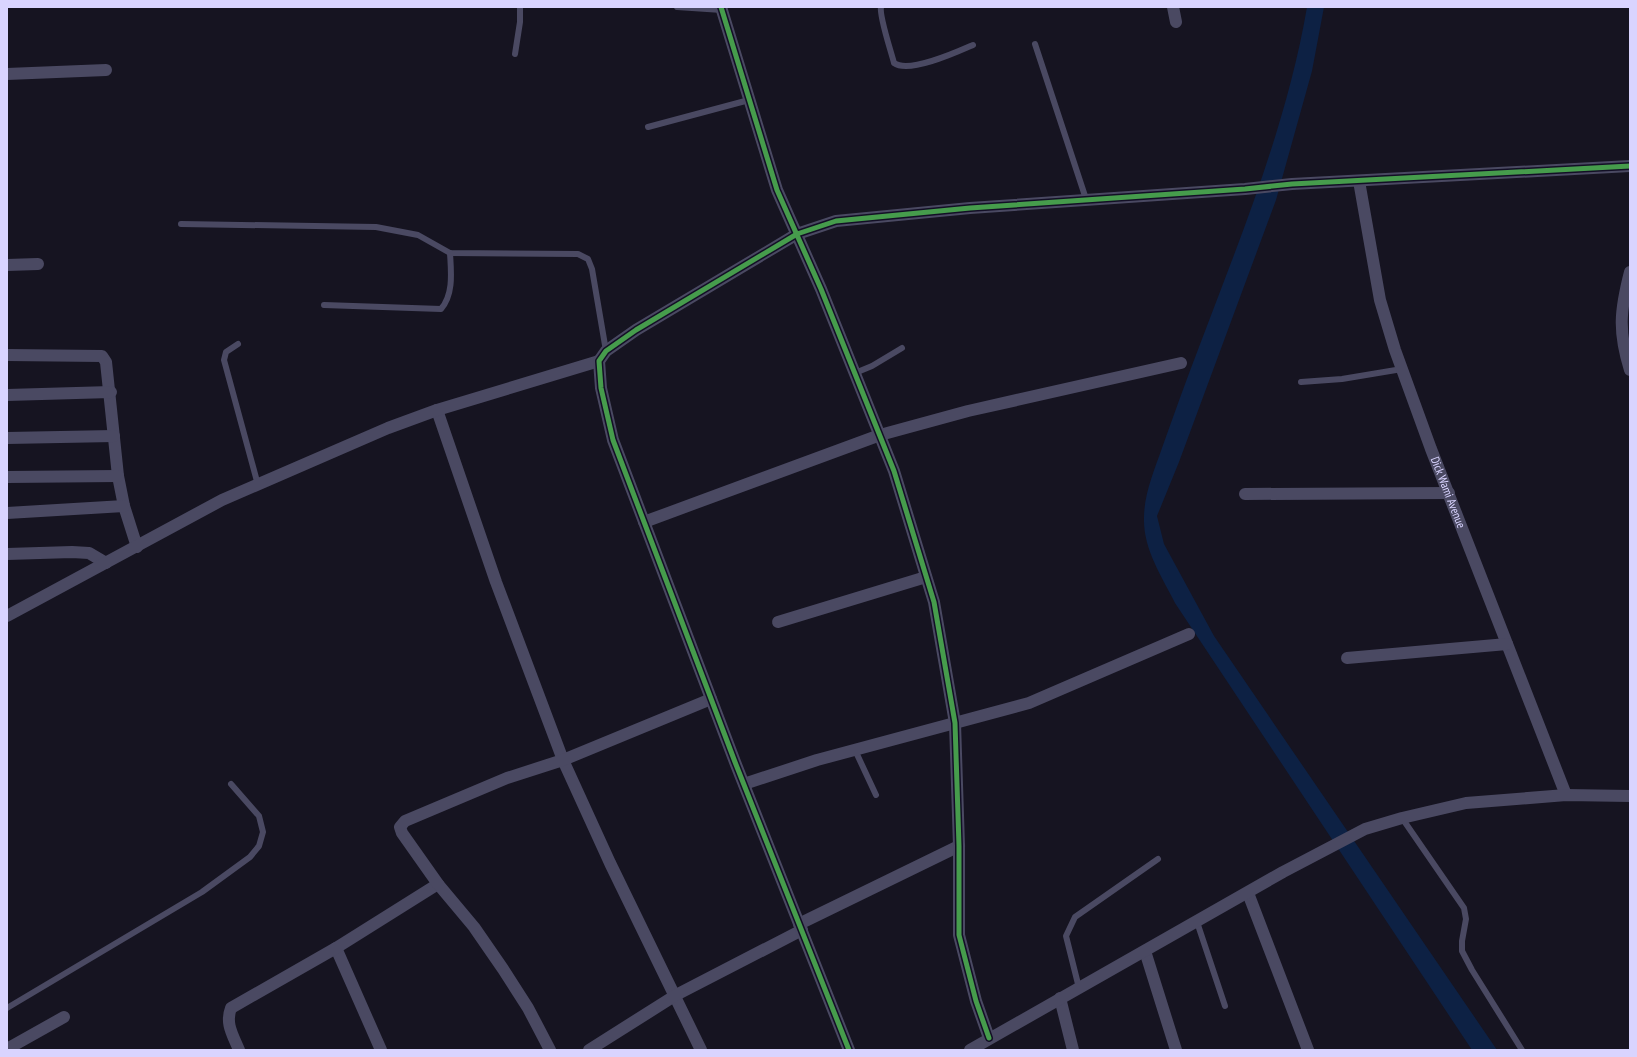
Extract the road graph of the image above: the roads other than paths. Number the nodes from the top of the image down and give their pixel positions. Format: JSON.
{"nodes":[{"id":1,"x":520,"y":7,"type":"edge"},
{"id":2,"x":678,"y":7,"type":"edge"},
{"id":3,"x":881,"y":7,"type":"edge"},
{"id":4,"x":1174,"y":7,"type":"edge"},
{"id":5,"x":722,"y":8,"type":"edge"},
{"id":6,"x":1176,"y":22,"type":"dead end"},
{"id":7,"x":1035,"y":44,"type":"dead end"},
{"id":8,"x":973,"y":45,"type":"dead end"},
{"id":9,"x":515,"y":54,"type":"dead end"},
{"id":10,"x":106,"y":70,"type":"dead end"},
{"id":11,"x":7,"y":74,"type":"edge"},
{"id":12,"x":749,"y":100,"type":"junction"},
{"id":13,"x":648,"y":127,"type":"dead end"},
{"id":14,"x":1630,"y":166,"type":"edge"},
{"id":15,"x":1359,"y":181,"type":"junction"},
{"id":16,"x":1086,"y":199,"type":"junction"},
{"id":17,"x":181,"y":224,"type":"dead end"},
{"id":18,"x":797,"y":234,"type":"junction"},
{"id":19,"x":450,"y":253,"type":"junction"},
{"id":20,"x":38,"y":264,"type":"dead end"},
{"id":21,"x":7,"y":265,"type":"edge"},
{"id":22,"x":1630,"y":272,"type":"edge"},
{"id":23,"x":324,"y":305,"type":"dead end"},
{"id":24,"x":238,"y":344,"type":"dead end"},
{"id":25,"x":902,"y":348,"type":"dead end"},
{"id":26,"x":606,"y":351,"type":"junction"},
{"id":27,"x":7,"y":355,"type":"edge"},
{"id":28,"x":598,"y":361,"type":"junction"},
{"id":29,"x":1181,"y":363,"type":"dead end"},
{"id":30,"x":1402,"y":369,"type":"junction"},
{"id":31,"x":1630,"y":370,"type":"edge"},
{"id":32,"x":855,"y":373,"type":"junction"},
{"id":33,"x":1300,"y":382,"type":"dead end"},
{"id":34,"x":110,"y":392,"type":"junction"},
{"id":35,"x":7,"y":395,"type":"edge"},
{"id":36,"x":437,"y":410,"type":"junction"},
{"id":37,"x":880,"y":435,"type":"junction"},
{"id":38,"x":114,"y":436,"type":"junction"},
{"id":39,"x":7,"y":438,"type":"edge"},
{"id":40,"x":118,"y":476,"type":"junction"},
{"id":41,"x":7,"y":477,"type":"edge"},
{"id":42,"x":258,"y":485,"type":"junction"},
{"id":43,"x":1449,"y":493,"type":"junction"},
{"id":44,"x":1245,"y":494,"type":"dead end"},
{"id":45,"x":124,"y":506,"type":"junction"},
{"id":46,"x":7,"y":513,"type":"edge"},
{"id":47,"x":644,"y":522,"type":"junction"},
{"id":48,"x":137,"y":546,"type":"junction"},
{"id":49,"x":7,"y":554,"type":"edge"},
{"id":50,"x":106,"y":563,"type":"junction"},
{"id":51,"x":926,"y":577,"type":"junction"},
{"id":52,"x":7,"y":616,"type":"edge"},
{"id":53,"x":778,"y":622,"type":"dead end"},
{"id":54,"x":1189,"y":634,"type":"dead end"},
{"id":55,"x":1507,"y":644,"type":"junction"},
{"id":56,"x":1347,"y":658,"type":"dead end"},
{"id":57,"x":711,"y":699,"type":"junction"},
{"id":58,"x":955,"y":723,"type":"junction"},
{"id":59,"x":856,"y":750,"type":"junction"},
{"id":60,"x":563,"y":760,"type":"junction"},
{"id":61,"x":231,"y":784,"type":"dead end"},
{"id":62,"x":744,"y":784,"type":"junction"},
{"id":63,"x":876,"y":795,"type":"dead end"},
{"id":64,"x":1566,"y":795,"type":"junction"},
{"id":65,"x":1630,"y":796,"type":"edge"},
{"id":66,"x":1402,"y":818,"type":"junction"},
{"id":67,"x":959,"y":846,"type":"junction"},
{"id":68,"x":1158,"y":859,"type":"dead end"},
{"id":69,"x":438,"y":884,"type":"junction"},
{"id":70,"x":1248,"y":893,"type":"junction"},
{"id":71,"x":1197,"y":922,"type":"junction"},
{"id":72,"x":800,"y":927,"type":"junction"},
{"id":73,"x":336,"y":948,"type":"junction"},
{"id":74,"x":1145,"y":951,"type":"junction"},
{"id":75,"x":1079,"y":988,"type":"junction"},
{"id":76,"x":676,"y":995,"type":"junction"},
{"id":77,"x":1060,"y":998,"type":"junction"},
{"id":78,"x":1225,"y":1006,"type":"dead end"},
{"id":79,"x":7,"y":1008,"type":"edge"},
{"id":80,"x":64,"y":1017,"type":"dead end"},
{"id":81,"x":989,"y":1038,"type":"junction"},
{"id":82,"x":7,"y":1049,"type":"edge"},
{"id":83,"x":239,"y":1050,"type":"edge"},
{"id":84,"x":381,"y":1050,"type":"edge"},
{"id":85,"x":550,"y":1050,"type":"edge"},
{"id":86,"x":589,"y":1050,"type":"edge"},
{"id":87,"x":702,"y":1050,"type":"edge"},
{"id":88,"x":849,"y":1050,"type":"edge"},
{"id":89,"x":970,"y":1050,"type":"edge"},
{"id":90,"x":1073,"y":1050,"type":"edge"},
{"id":91,"x":1176,"y":1050,"type":"edge"},
{"id":92,"x":1308,"y":1050,"type":"edge"},
{"id":93,"x":1522,"y":1050,"type":"edge"}],
"edges":[{"from":1,"to":9,"type":"lane"},
{"from":2,"to":5,"type":"lane"},
{"from":3,"to":8,"type":"lane"},
{"from":4,"to":6,"type":"street"},
{"from":5,"to":12,"type":"street"},
{"from":7,"to":16,"type":"lane"},
{"from":10,"to":11,"type":"street"},
{"from":12,"to":13,"type":"lane"},
{"from":12,"to":18,"type":"street"},
{"from":14,"to":15,"type":"street"},
{"from":15,"to":16,"type":"street"},
{"from":15,"to":30,"type":"street","name":"Dick Wami Avenue"},
{"from":16,"to":18,"type":"street"},
{"from":17,"to":19,"type":"lane"},
{"from":18,"to":26,"type":"street"},
{"from":18,"to":32,"type":"street"},
{"from":19,"to":23,"type":"lane"},
{"from":19,"to":26,"type":"lane"},
{"from":20,"to":21,"type":"street"},
{"from":22,"to":31,"type":"street"},
{"from":24,"to":42,"type":"lane"},
{"from":25,"to":32,"type":"lane"},
{"from":26,"to":28,"type":"street"},
{"from":27,"to":34,"type":"street"},
{"from":28,"to":36,"type":"street"},
{"from":28,"to":47,"type":"street"},
{"from":29,"to":37,"type":"street"},
{"from":30,"to":33,"type":"lane"},
{"from":30,"to":43,"type":"street","name":"Dick Wami Avenue"},
{"from":32,"to":37,"type":"street"},
{"from":34,"to":35,"type":"street"},
{"from":34,"to":38,"type":"street"},
{"from":36,"to":42,"type":"street"},
{"from":36,"to":60,"type":"street"},
{"from":37,"to":47,"type":"street"},
{"from":37,"to":51,"type":"street"},
{"from":38,"to":39,"type":"street"},
{"from":38,"to":40,"type":"street"},
{"from":40,"to":41,"type":"street"},
{"from":40,"to":45,"type":"street"},
{"from":42,"to":48,"type":"street"},
{"from":43,"to":44,"type":"street"},
{"from":43,"to":55,"type":"street","name":"Dick Wami Avenue"},
{"from":45,"to":46,"type":"street"},
{"from":45,"to":48,"type":"street"},
{"from":47,"to":57,"type":"street"},
{"from":48,"to":50,"type":"street"},
{"from":49,"to":50,"type":"street"},
{"from":50,"to":52,"type":"street"},
{"from":51,"to":53,"type":"street"},
{"from":51,"to":58,"type":"street"},
{"from":54,"to":58,"type":"street"},
{"from":55,"to":56,"type":"street"},
{"from":55,"to":64,"type":"street","name":"Dick Wami Avenue"},
{"from":57,"to":60,"type":"street"},
{"from":57,"to":62,"type":"street"},
{"from":58,"to":59,"type":"street"},
{"from":58,"to":67,"type":"street"},
{"from":59,"to":62,"type":"street"},
{"from":59,"to":63,"type":"lane"},
{"from":60,"to":69,"type":"street"},
{"from":60,"to":76,"type":"street"},
{"from":61,"to":79,"type":"lane"},
{"from":62,"to":72,"type":"street"},
{"from":64,"to":65,"type":"street"},
{"from":64,"to":66,"type":"street"},
{"from":66,"to":70,"type":"street"},
{"from":66,"to":93,"type":"lane"},
{"from":67,"to":72,"type":"street"},
{"from":67,"to":81,"type":"street"},
{"from":68,"to":75,"type":"lane"},
{"from":69,"to":73,"type":"street"},
{"from":69,"to":85,"type":"street"},
{"from":70,"to":71,"type":"street"},
{"from":70,"to":92,"type":"street"},
{"from":71,"to":74,"type":"street"},
{"from":71,"to":78,"type":"lane"},
{"from":72,"to":76,"type":"street"},
{"from":72,"to":88,"type":"street"},
{"from":73,"to":83,"type":"street"},
{"from":73,"to":84,"type":"street"},
{"from":74,"to":75,"type":"street"},
{"from":74,"to":91,"type":"street"},
{"from":75,"to":77,"type":"street"},
{"from":76,"to":86,"type":"street"},
{"from":76,"to":87,"type":"street"},
{"from":77,"to":81,"type":"street"},
{"from":77,"to":90,"type":"street"},
{"from":80,"to":82,"type":"street"},
{"from":81,"to":89,"type":"street"}]}
